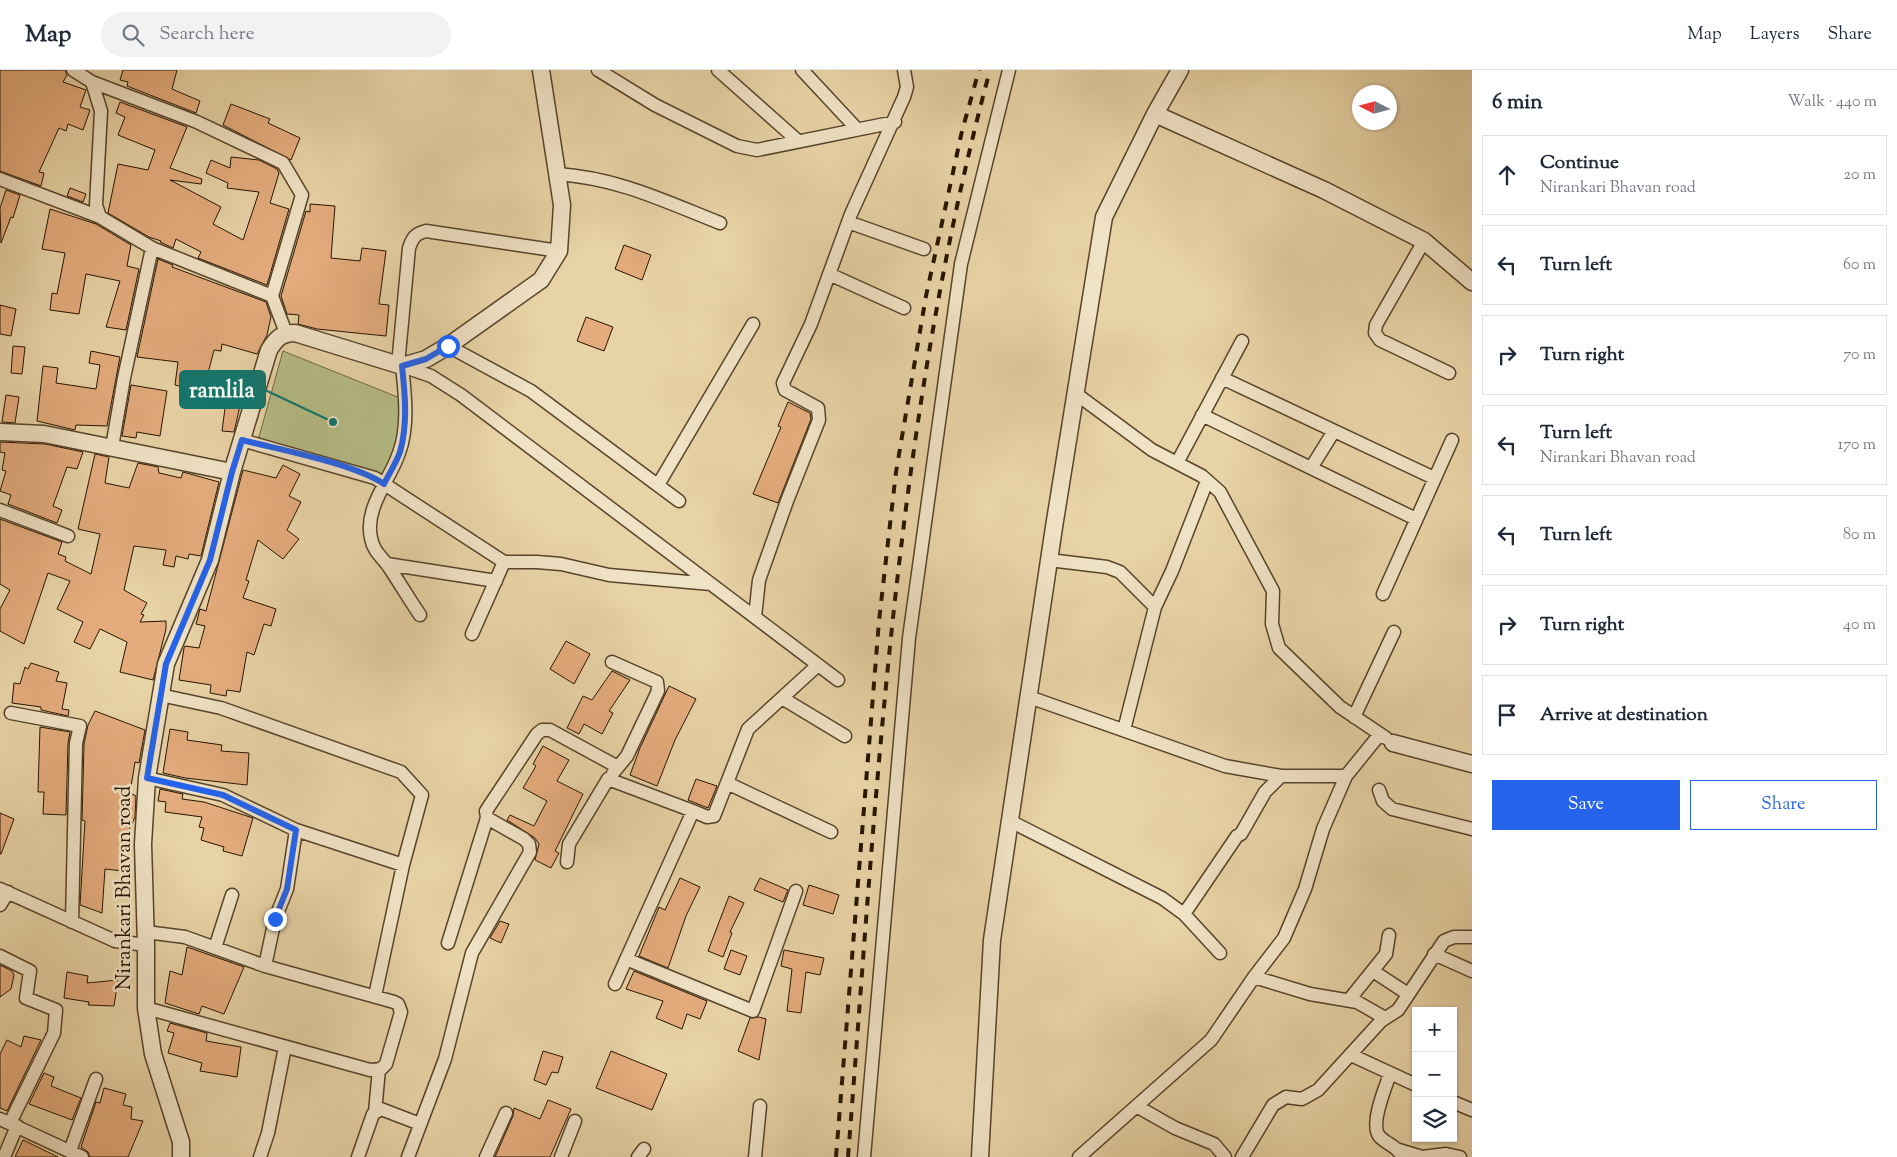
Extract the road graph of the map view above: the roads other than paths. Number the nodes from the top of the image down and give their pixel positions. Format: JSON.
{"nodes":[{"id":1,"x":73,"y":70,"type":"edge"},
{"id":2,"x":541,"y":70,"type":"edge"},
{"id":3,"x":598,"y":70,"type":"edge"},
{"id":4,"x":718,"y":70,"type":"edge"},
{"id":5,"x":802,"y":70,"type":"edge"},
{"id":6,"x":904,"y":70,"type":"edge"},
{"id":7,"x":1010,"y":70,"type":"edge"},
{"id":8,"x":1180,"y":70,"type":"edge"},
{"id":9,"x":92,"y":82,"type":"junction"},
{"id":10,"x":1155,"y":114,"type":"junction"},
{"id":11,"x":894,"y":122,"type":"junction"},
{"id":12,"x":858,"y":129,"type":"junction"},
{"id":13,"x":798,"y":142,"type":"junction"},
{"id":14,"x":556,"y":174,"type":"junction"},
{"id":15,"x":0,"y":179,"type":"edge"},
{"id":16,"x":100,"y":217,"type":"junction"},
{"id":17,"x":848,"y":222,"type":"junction"},
{"id":18,"x":720,"y":223,"type":"dead end"},
{"id":19,"x":1424,"y":241,"type":"junction"},
{"id":20,"x":152,"y":248,"type":"junction"},
{"id":21,"x":924,"y":249,"type":"dead end"},
{"id":22,"x":559,"y":251,"type":"junction"},
{"id":23,"x":829,"y":274,"type":"junction"},
{"id":24,"x":1472,"y":282,"type":"edge"},
{"id":25,"x":272,"y":296,"type":"junction"},
{"id":26,"x":904,"y":308,"type":"dead end"},
{"id":27,"x":753,"y":324,"type":"dead end"},
{"id":28,"x":286,"y":333,"type":"junction"},
{"id":29,"x":1242,"y":340,"type":"dead end"},
{"id":30,"x":448,"y":346,"type":"junction"},
{"id":31,"x":400,"y":365,"type":"junction"},
{"id":32,"x":1449,"y":373,"type":"dead end"},
{"id":33,"x":1222,"y":378,"type":"junction"},
{"id":34,"x":1075,"y":393,"type":"junction"},
{"id":35,"x":1202,"y":416,"type":"junction"},
{"id":36,"x":1334,"y":431,"type":"junction"},
{"id":37,"x":0,"y":432,"type":"edge"},
{"id":38,"x":242,"y":440,"type":"junction"},
{"id":39,"x":1452,"y":440,"type":"dead end"},
{"id":40,"x":112,"y":447,"type":"junction"},
{"id":41,"x":1177,"y":463,"type":"junction"},
{"id":42,"x":1311,"y":468,"type":"junction"},
{"id":43,"x":232,"y":472,"type":"junction"},
{"id":44,"x":1434,"y":478,"type":"junction"},
{"id":45,"x":1208,"y":481,"type":"junction"},
{"id":46,"x":384,"y":484,"type":"junction"},
{"id":47,"x":658,"y":485,"type":"junction"},
{"id":48,"x":679,"y":500,"type":"dead end"},
{"id":49,"x":0,"y":510,"type":"edge"},
{"id":50,"x":1416,"y":519,"type":"junction"},
{"id":51,"x":68,"y":536,"type":"dead end"},
{"id":52,"x":1049,"y":560,"type":"junction"},
{"id":53,"x":504,"y":562,"type":"junction"},
{"id":54,"x":387,"y":564,"type":"junction"},
{"id":55,"x":496,"y":581,"type":"junction"},
{"id":56,"x":711,"y":584,"type":"junction"},
{"id":57,"x":1383,"y":594,"type":"dead end"},
{"id":58,"x":1155,"y":607,"type":"junction"},
{"id":59,"x":420,"y":615,"type":"dead end"},
{"id":60,"x":755,"y":617,"type":"junction"},
{"id":61,"x":1394,"y":632,"type":"dead end"},
{"id":62,"x":472,"y":634,"type":"dead end"},
{"id":63,"x":612,"y":662,"type":"dead end"},
{"id":64,"x":818,"y":665,"type":"junction"},
{"id":65,"x":838,"y":680,"type":"dead end"},
{"id":66,"x":160,"y":695,"type":"junction"},
{"id":67,"x":1028,"y":697,"type":"junction"},
{"id":68,"x":782,"y":698,"type":"junction"},
{"id":69,"x":11,"y":713,"type":"dead end"},
{"id":70,"x":1354,"y":717,"type":"junction"},
{"id":71,"x":1124,"y":730,"type":"junction"},
{"id":72,"x":845,"y":736,"type":"dead end"},
{"id":73,"x":1386,"y":738,"type":"junction"},
{"id":74,"x":1472,"y":764,"type":"edge"},
{"id":75,"x":618,"y":767,"type":"junction"},
{"id":76,"x":1281,"y":776,"type":"junction"},
{"id":77,"x":1346,"y":776,"type":"junction"},
{"id":78,"x":147,"y":778,"type":"junction"},
{"id":79,"x":608,"y":779,"type":"junction"},
{"id":80,"x":727,"y":783,"type":"junction"},
{"id":81,"x":1379,"y":790,"type":"dead end"},
{"id":82,"x":693,"y":812,"type":"junction"},
{"id":83,"x":487,"y":818,"type":"junction"},
{"id":84,"x":1010,"y":821,"type":"junction"},
{"id":85,"x":1472,"y":829,"type":"edge"},
{"id":86,"x":296,"y":830,"type":"junction"},
{"id":87,"x":831,"y":832,"type":"dead end"},
{"id":88,"x":567,"y":862,"type":"dead end"},
{"id":89,"x":403,"y":865,"type":"junction"},
{"id":90,"x":4,"y":890,"type":"edge"},
{"id":91,"x":796,"y":891,"type":"dead end"},
{"id":92,"x":232,"y":895,"type":"dead end"},
{"id":93,"x":0,"y":905,"type":"edge"},
{"id":94,"x":1184,"y":914,"type":"junction"},
{"id":95,"x":72,"y":922,"type":"junction"},
{"id":96,"x":1389,"y":935,"type":"dead end"},
{"id":97,"x":1472,"y":937,"type":"edge"},
{"id":98,"x":146,"y":939,"type":"junction"},
{"id":99,"x":448,"y":943,"type":"dead end"},
{"id":100,"x":215,"y":948,"type":"junction"},
{"id":101,"x":1220,"y":953,"type":"dead end"},
{"id":102,"x":1434,"y":954,"type":"junction"},
{"id":103,"x":0,"y":956,"type":"edge"},
{"id":104,"x":626,"y":959,"type":"junction"},
{"id":105,"x":265,"y":966,"type":"junction"},
{"id":106,"x":1373,"y":971,"type":"junction"},
{"id":107,"x":1472,"y":971,"type":"edge"},
{"id":108,"x":1254,"y":977,"type":"junction"},
{"id":109,"x":615,"y":984,"type":"dead end"},
{"id":110,"x":1408,"y":994,"type":"junction"},
{"id":111,"x":375,"y":996,"type":"junction"},
{"id":112,"x":1349,"y":1000,"type":"junction"},
{"id":113,"x":146,"y":1008,"type":"junction"},
{"id":114,"x":1385,"y":1018,"type":"junction"},
{"id":115,"x":285,"y":1047,"type":"junction"},
{"id":116,"x":1351,"y":1055,"type":"junction"},
{"id":117,"x":379,"y":1069,"type":"junction"},
{"id":118,"x":1390,"y":1074,"type":"junction"},
{"id":119,"x":96,"y":1078,"type":"dead end"},
{"id":120,"x":1412,"y":1083,"type":"edge"},
{"id":121,"x":1457,"y":1104,"type":"edge"},
{"id":122,"x":760,"y":1106,"type":"dead end"},
{"id":123,"x":1138,"y":1107,"type":"junction"},
{"id":124,"x":1472,"y":1110,"type":"edge"},
{"id":125,"x":375,"y":1112,"type":"junction"},
{"id":126,"x":506,"y":1113,"type":"dead end"},
{"id":127,"x":575,"y":1120,"type":"dead end"},
{"id":128,"x":9,"y":1123,"type":"edge"},
{"id":129,"x":420,"y":1124,"type":"junction"},
{"id":130,"x":70,"y":1151,"type":"junction"},
{"id":131,"x":1401,"y":1153,"type":"edge"},
{"id":132,"x":4,"y":1157,"type":"edge"},
{"id":133,"x":82,"y":1157,"type":"edge"},
{"id":134,"x":182,"y":1157,"type":"edge"},
{"id":135,"x":260,"y":1157,"type":"edge"},
{"id":136,"x":358,"y":1157,"type":"edge"},
{"id":137,"x":408,"y":1157,"type":"edge"},
{"id":138,"x":486,"y":1157,"type":"edge"},
{"id":139,"x":561,"y":1157,"type":"edge"},
{"id":140,"x":755,"y":1157,"type":"edge"},
{"id":141,"x":864,"y":1157,"type":"edge"},
{"id":142,"x":980,"y":1157,"type":"edge"},
{"id":143,"x":1079,"y":1157,"type":"edge"},
{"id":144,"x":1225,"y":1157,"type":"edge"},
{"id":145,"x":1242,"y":1157,"type":"edge"},
{"id":146,"x":1460,"y":1157,"type":"edge"}],
"edges":[{"from":1,"to":9,"type":"street"},
{"from":2,"to":14,"type":"street"},
{"from":3,"to":13,"type":"street"},
{"from":4,"to":13,"type":"street"},
{"from":5,"to":12,"type":"street"},
{"from":6,"to":11,"type":"street"},
{"from":7,"to":141,"type":"street"},
{"from":8,"to":10,"type":"street"},
{"from":9,"to":16,"type":"street"},
{"from":9,"to":25,"type":"street"},
{"from":10,"to":19,"type":"street"},
{"from":10,"to":34,"type":"street"},
{"from":11,"to":12,"type":"street"},
{"from":11,"to":17,"type":"street"},
{"from":12,"to":13,"type":"street"},
{"from":14,"to":18,"type":"street"},
{"from":14,"to":22,"type":"street"},
{"from":15,"to":16,"type":"street"},
{"from":16,"to":20,"type":"street"},
{"from":17,"to":21,"type":"street"},
{"from":17,"to":23,"type":"street"},
{"from":19,"to":24,"type":"street"},
{"from":19,"to":32,"type":"street"},
{"from":20,"to":25,"type":"street"},
{"from":20,"to":40,"type":"street"},
{"from":22,"to":30,"type":"street"},
{"from":22,"to":31,"type":"street"},
{"from":23,"to":26,"type":"street"},
{"from":23,"to":60,"type":"street"},
{"from":25,"to":28,"type":"street"},
{"from":27,"to":47,"type":"street"},
{"from":28,"to":31,"type":"street"},
{"from":28,"to":38,"type":"street","name":"Nirankari Bhavan road"},
{"from":29,"to":33,"type":"street"},
{"from":30,"to":31,"type":"street"},
{"from":30,"to":47,"type":"street"},
{"from":31,"to":46,"type":"street"},
{"from":31,"to":56,"type":"street"},
{"from":33,"to":35,"type":"street"},
{"from":33,"to":36,"type":"street"},
{"from":34,"to":41,"type":"street"},
{"from":34,"to":52,"type":"street"},
{"from":35,"to":41,"type":"street"},
{"from":35,"to":42,"type":"street"},
{"from":36,"to":42,"type":"street"},
{"from":36,"to":44,"type":"street"},
{"from":37,"to":40,"type":"street"},
{"from":38,"to":43,"type":"street","name":"Nirankari Bhavan road"},
{"from":38,"to":46,"type":"street"},
{"from":39,"to":44,"type":"street"},
{"from":40,"to":43,"type":"street"},
{"from":41,"to":45,"type":"street"},
{"from":42,"to":50,"type":"street"},
{"from":43,"to":66,"type":"street","name":"Nirankari Bhavan road"},
{"from":44,"to":50,"type":"street"},
{"from":45,"to":58,"type":"street"},
{"from":45,"to":70,"type":"street"},
{"from":46,"to":53,"type":"street"},
{"from":46,"to":54,"type":"street"},
{"from":47,"to":48,"type":"street"},
{"from":49,"to":51,"type":"street"},
{"from":50,"to":57,"type":"street"},
{"from":52,"to":58,"type":"street"},
{"from":52,"to":67,"type":"street"},
{"from":53,"to":55,"type":"street"},
{"from":53,"to":56,"type":"street"},
{"from":54,"to":55,"type":"street"},
{"from":54,"to":59,"type":"street"},
{"from":55,"to":62,"type":"street"},
{"from":56,"to":60,"type":"street"},
{"from":58,"to":71,"type":"street"},
{"from":60,"to":64,"type":"street"},
{"from":61,"to":70,"type":"street"},
{"from":63,"to":75,"type":"street"},
{"from":64,"to":65,"type":"street"},
{"from":64,"to":68,"type":"street"},
{"from":66,"to":78,"type":"street","name":"Nirankari Bhavan road"},
{"from":66,"to":89,"type":"street"},
{"from":67,"to":71,"type":"street"},
{"from":67,"to":84,"type":"street"},
{"from":68,"to":72,"type":"street"},
{"from":68,"to":80,"type":"street"},
{"from":69,"to":95,"type":"street"},
{"from":70,"to":73,"type":"street"},
{"from":71,"to":76,"type":"street"},
{"from":73,"to":74,"type":"street"},
{"from":73,"to":77,"type":"street"},
{"from":75,"to":79,"type":"street"},
{"from":75,"to":83,"type":"street"},
{"from":76,"to":77,"type":"street"},
{"from":76,"to":94,"type":"street"},
{"from":77,"to":108,"type":"street"},
{"from":78,"to":86,"type":"street"},
{"from":78,"to":98,"type":"street","name":"Nirankari Bhavan road"},
{"from":79,"to":82,"type":"street"},
{"from":79,"to":88,"type":"street"},
{"from":80,"to":82,"type":"street"},
{"from":80,"to":87,"type":"street"},
{"from":81,"to":85,"type":"street"},
{"from":82,"to":104,"type":"street"},
{"from":83,"to":99,"type":"street"},
{"from":83,"to":129,"type":"street"},
{"from":84,"to":94,"type":"street"},
{"from":84,"to":142,"type":"street"},
{"from":86,"to":89,"type":"street"},
{"from":86,"to":105,"type":"street"},
{"from":89,"to":111,"type":"street"},
{"from":90,"to":93,"type":"street"},
{"from":90,"to":95,"type":"street"},
{"from":91,"to":104,"type":"street"},
{"from":92,"to":100,"type":"street"},
{"from":94,"to":101,"type":"street"},
{"from":95,"to":98,"type":"street"},
{"from":96,"to":106,"type":"street"},
{"from":97,"to":102,"type":"street"},
{"from":98,"to":100,"type":"street"},
{"from":98,"to":113,"type":"street","name":"Nirankari Bhavan road"},
{"from":100,"to":105,"type":"street"},
{"from":102,"to":107,"type":"street"},
{"from":102,"to":110,"type":"street"},
{"from":103,"to":128,"type":"street"},
{"from":104,"to":109,"type":"street"},
{"from":105,"to":111,"type":"street"},
{"from":106,"to":110,"type":"street"},
{"from":106,"to":112,"type":"street"},
{"from":108,"to":112,"type":"street"},
{"from":108,"to":123,"type":"street"},
{"from":110,"to":114,"type":"street"},
{"from":111,"to":117,"type":"street"},
{"from":112,"to":114,"type":"street"},
{"from":113,"to":115,"type":"street"},
{"from":113,"to":134,"type":"street","name":"Nirankari Bhavan road"},
{"from":114,"to":116,"type":"street"},
{"from":115,"to":117,"type":"street"},
{"from":115,"to":135,"type":"street"},
{"from":116,"to":118,"type":"street"},
{"from":116,"to":145,"type":"street"},
{"from":117,"to":125,"type":"street"},
{"from":118,"to":120,"type":"street"},
{"from":118,"to":131,"type":"street"},
{"from":119,"to":130,"type":"street"},
{"from":121,"to":124,"type":"street"},
{"from":122,"to":140,"type":"street"},
{"from":123,"to":143,"type":"street"},
{"from":123,"to":144,"type":"street"},
{"from":125,"to":129,"type":"street"},
{"from":125,"to":136,"type":"street"},
{"from":126,"to":138,"type":"street"},
{"from":127,"to":139,"type":"street"},
{"from":128,"to":130,"type":"street"},
{"from":128,"to":132,"type":"street"},
{"from":129,"to":137,"type":"street"},
{"from":130,"to":133,"type":"street"},
{"from":131,"to":146,"type":"street"}]}
